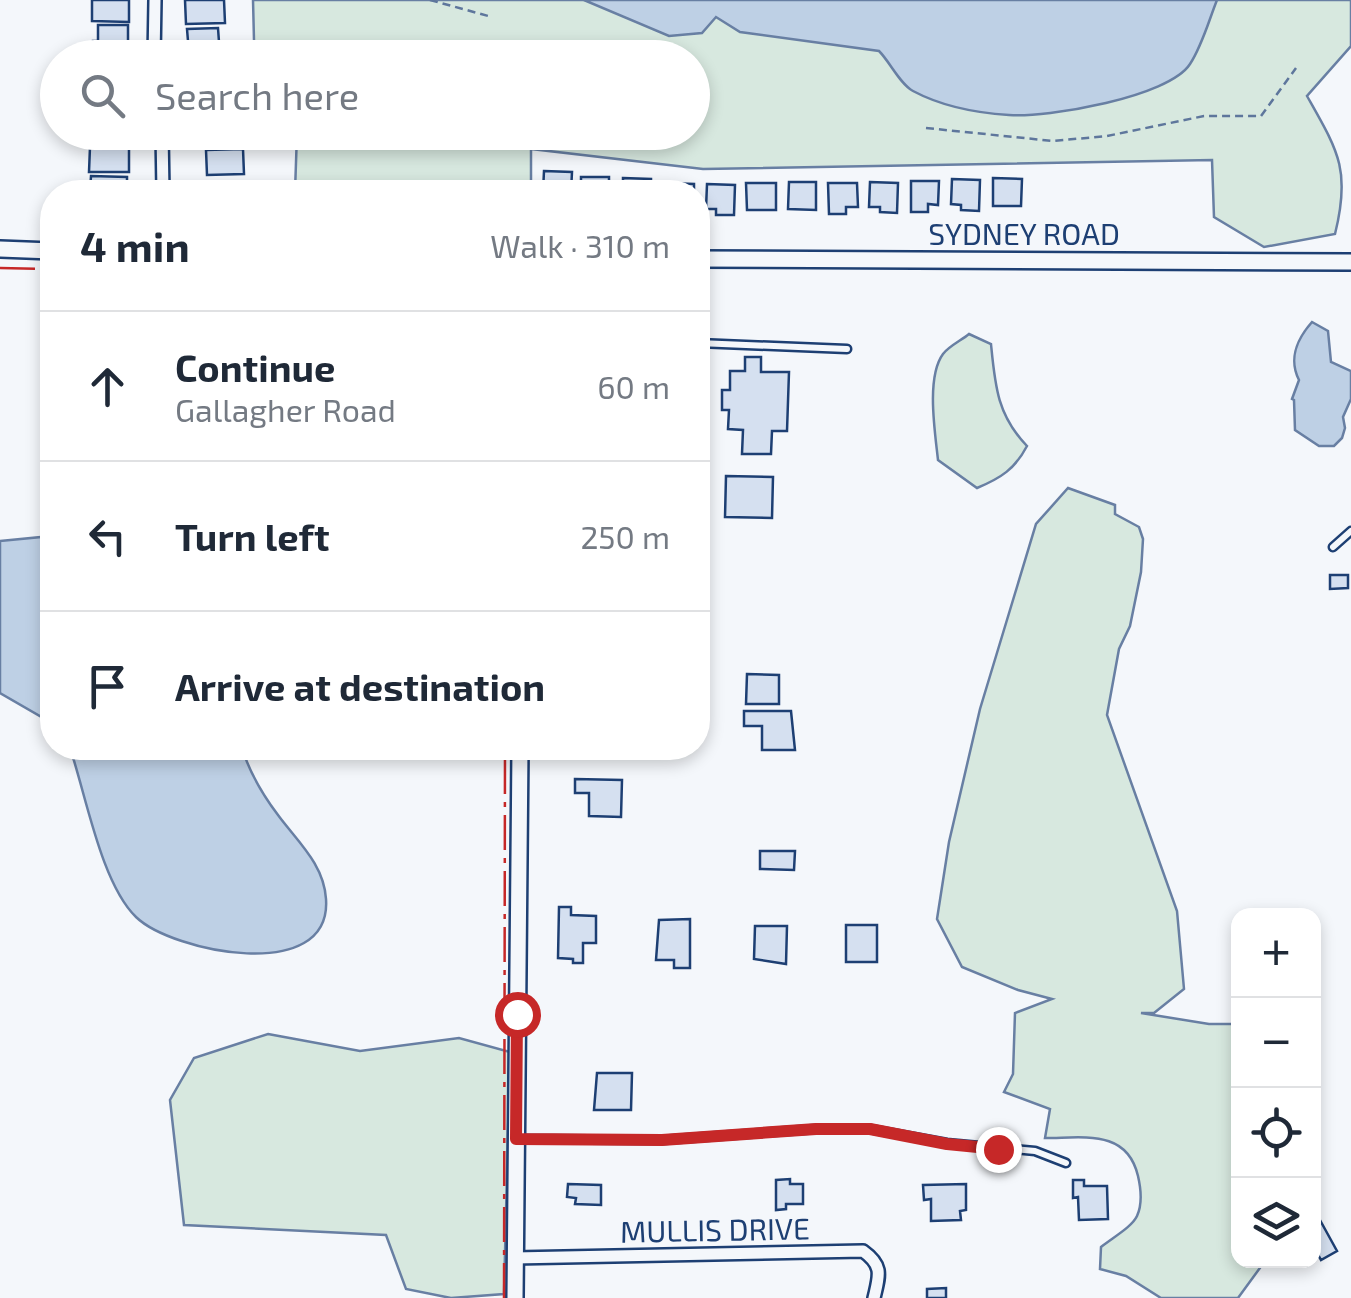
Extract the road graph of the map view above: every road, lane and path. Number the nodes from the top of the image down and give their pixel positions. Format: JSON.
{"nodes":[{"id":1,"x":154,"y":0,"type":"edge"},
{"id":2,"x":430,"y":0,"type":"edge"},
{"id":3,"x":492,"y":17,"type":"dead end"},
{"id":4,"x":154,"y":40,"type":"edge"},
{"id":5,"x":1296,"y":68,"type":"dead end"},
{"id":6,"x":926,"y":128,"type":"dead end"},
{"id":7,"x":162,"y":150,"type":"edge"},
{"id":8,"x":163,"y":180,"type":"edge"},
{"id":9,"x":0,"y":249,"type":"edge"},
{"id":10,"x":40,"y":250,"type":"edge"},
{"id":11,"x":710,"y":259,"type":"edge"},
{"id":12,"x":1351,"y":262,"type":"edge"},
{"id":13,"x":710,"y":343,"type":"edge"},
{"id":14,"x":847,"y":349,"type":"dead end"},
{"id":15,"x":1351,"y":532,"type":"edge"},
{"id":16,"x":1333,"y":547,"type":"dead end"},
{"id":17,"x":520,"y":760,"type":"edge"},
{"id":18,"x":516,"y":1139,"type":"junction"},
{"id":19,"x":1066,"y":1163,"type":"dead end"},
{"id":20,"x":514,"y":1258,"type":"junction"},
{"id":21,"x":514,"y":1298,"type":"edge"},
{"id":22,"x":874,"y":1298,"type":"edge"}],
"edges":[{"from":1,"to":4,"type":"street"},
{"from":2,"to":3,"type":"path"},
{"from":5,"to":6,"type":"path"},
{"from":7,"to":8,"type":"street"},
{"from":9,"to":10,"type":"street"},
{"from":11,"to":12,"type":"street","name":"SYDNEY ROAD"},
{"from":13,"to":14,"type":"lane"},
{"from":15,"to":16,"type":"lane"},
{"from":17,"to":18,"type":"street"},
{"from":18,"to":19,"type":"lane"},
{"from":18,"to":20,"type":"street"},
{"from":20,"to":21,"type":"street"},
{"from":20,"to":22,"type":"street","name":"MULLIS DRIVE"}]}
